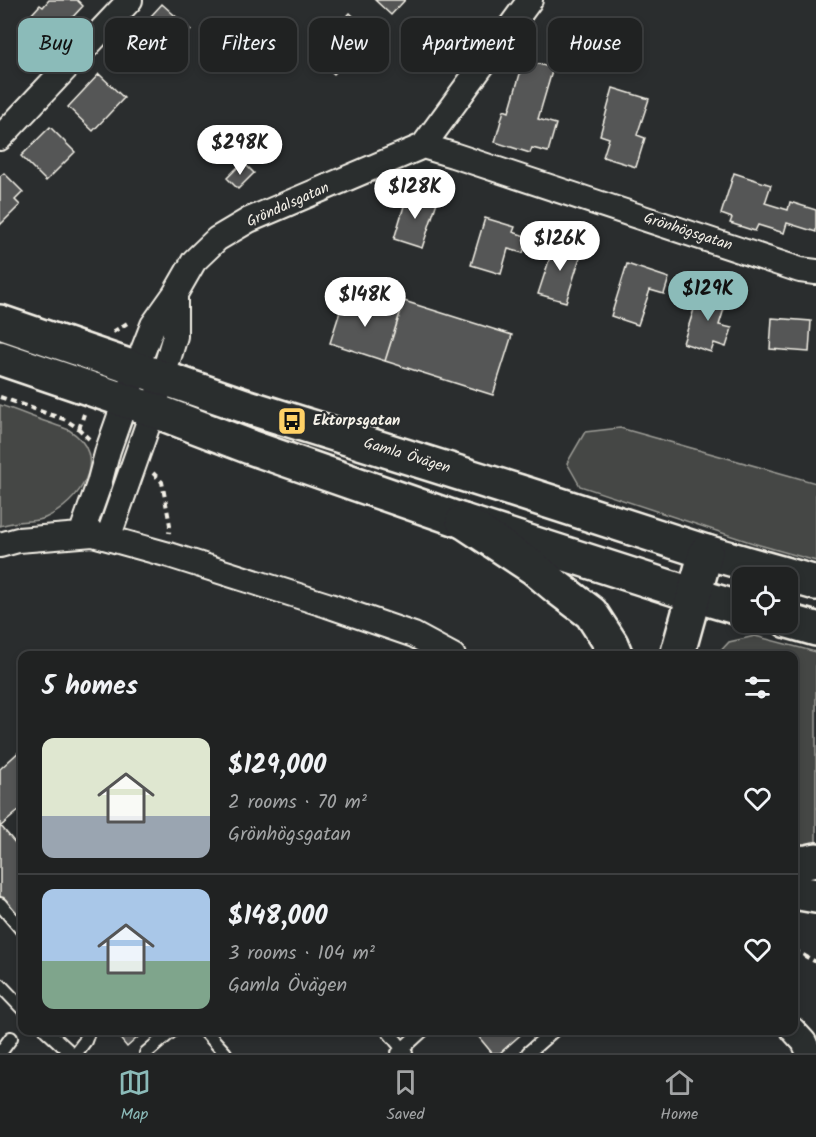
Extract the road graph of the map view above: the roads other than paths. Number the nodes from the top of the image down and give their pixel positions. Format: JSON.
{"nodes":[{"id":1,"x":130,"y":0,"type":"edge"},
{"id":2,"x":531,"y":0,"type":"edge"},
{"id":3,"x":0,"y":138,"type":"edge"},
{"id":4,"x":423,"y":146,"type":"junction"},
{"id":5,"x":816,"y":272,"type":"edge"},
{"id":6,"x":0,"y":322,"type":"edge"},
{"id":7,"x":0,"y":358,"type":"edge"},
{"id":8,"x":150,"y":373,"type":"junction"},
{"id":9,"x":139,"y":405,"type":"junction"},
{"id":10,"x":463,"y":521,"type":"junction"},
{"id":11,"x":81,"y":535,"type":"junction"},
{"id":12,"x":108,"y":538,"type":"junction"},
{"id":13,"x":0,"y":545,"type":"edge"},
{"id":14,"x":715,"y":554,"type":"junction"},
{"id":15,"x":816,"y":583,"type":"edge"},
{"id":16,"x":702,"y":598,"type":"junction"},
{"id":17,"x":732,"y":606,"type":"edge"},
{"id":18,"x":798,"y":624,"type":"edge"},
{"id":19,"x":816,"y":629,"type":"edge"},
{"id":20,"x":444,"y":651,"type":"edge"},
{"id":21,"x":614,"y":651,"type":"edge"},
{"id":22,"x":679,"y":651,"type":"edge"},
{"id":23,"x":696,"y":651,"type":"edge"},
{"id":24,"x":816,"y":860,"type":"edge"},
{"id":25,"x":798,"y":863,"type":"edge"},
{"id":26,"x":798,"y":892,"type":"edge"},
{"id":27,"x":816,"y":896,"type":"edge"},
{"id":28,"x":0,"y":904,"type":"edge"},
{"id":29,"x":18,"y":925,"type":"edge"},
{"id":30,"x":0,"y":986,"type":"edge"},
{"id":31,"x":18,"y":1004,"type":"edge"},
{"id":32,"x":51,"y":1035,"type":"edge"},
{"id":33,"x":88,"y":1035,"type":"edge"},
{"id":34,"x":167,"y":1035,"type":"edge"},
{"id":35,"x":209,"y":1035,"type":"edge"},
{"id":36,"x":390,"y":1035,"type":"edge"},
{"id":37,"x":418,"y":1035,"type":"edge"},
{"id":38,"x":549,"y":1035,"type":"edge"},
{"id":39,"x":798,"y":1035,"type":"edge"},
{"id":40,"x":11,"y":1038,"type":"dead end"},
{"id":41,"x":402,"y":1052,"type":"edge"},
{"id":42,"x":0,"y":1053,"type":"edge"},
{"id":43,"x":71,"y":1053,"type":"edge"},
{"id":44,"x":76,"y":1053,"type":"edge"},
{"id":45,"x":146,"y":1053,"type":"edge"},
{"id":46,"x":225,"y":1053,"type":"edge"},
{"id":47,"x":528,"y":1053,"type":"edge"},
{"id":48,"x":809,"y":1053,"type":"edge"}],
"edges":[{"from":1,"to":3,"type":"street"},
{"from":2,"to":4,"type":"street"},
{"from":4,"to":5,"type":"street","name":"Grönhögsgatan"},
{"from":4,"to":8,"type":"street","name":"Gröndalsgatan"},
{"from":6,"to":8,"type":"main road","name":"Gamla Övägen"},
{"from":7,"to":9,"type":"main road"},
{"from":8,"to":9,"type":"street","name":"Gröndalsgatan"},
{"from":8,"to":14,"type":"main road","name":"Gamla Övägen"},
{"from":9,"to":10,"type":"main road"},
{"from":9,"to":11,"type":"street"},
{"from":9,"to":12,"type":"street"},
{"from":10,"to":16,"type":"main road"},
{"from":10,"to":21,"type":"main road"},
{"from":11,"to":12,"type":"street"},
{"from":11,"to":13,"type":"street"},
{"from":12,"to":20,"type":"street"},
{"from":14,"to":15,"type":"main road","name":"Gamla Övägen"},
{"from":14,"to":16,"type":"main road"},
{"from":16,"to":17,"type":"main road"},
{"from":16,"to":22,"type":"main road"},
{"from":16,"to":23,"type":"main road"},
{"from":18,"to":19,"type":"main road"},
{"from":24,"to":25,"type":"main road"},
{"from":26,"to":27,"type":"main road"},
{"from":28,"to":29,"type":"lane"},
{"from":30,"to":31,"type":"lane"},
{"from":32,"to":43,"type":"lane"},
{"from":33,"to":44,"type":"lane"},
{"from":34,"to":45,"type":"lane"},
{"from":35,"to":46,"type":"lane"},
{"from":36,"to":41,"type":"lane"},
{"from":37,"to":41,"type":"lane"},
{"from":38,"to":47,"type":"lane"},
{"from":39,"to":48,"type":"street"},
{"from":40,"to":42,"type":"lane"}]}
